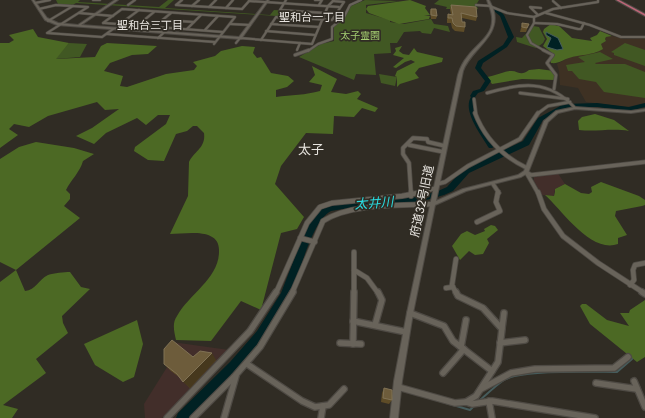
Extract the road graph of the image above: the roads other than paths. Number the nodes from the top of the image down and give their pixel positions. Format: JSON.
{"nodes":[{"id":1,"x":51,"y":0,"type":"edge"},
{"id":2,"x":93,"y":0,"type":"edge"},
{"id":3,"x":100,"y":0,"type":"edge"},
{"id":4,"x":118,"y":0,"type":"edge"},
{"id":5,"x":135,"y":0,"type":"edge"},
{"id":6,"x":182,"y":0,"type":"edge"},
{"id":7,"x":199,"y":0,"type":"edge"},
{"id":8,"x":216,"y":0,"type":"edge"},
{"id":9,"x":233,"y":0,"type":"edge"},
{"id":10,"x":249,"y":0,"type":"edge"},
{"id":11,"x":286,"y":0,"type":"edge"},
{"id":12,"x":315,"y":0,"type":"edge"},
{"id":13,"x":334,"y":0,"type":"edge"},
{"id":14,"x":361,"y":0,"type":"edge"},
{"id":15,"x":488,"y":0,"type":"edge"},
{"id":16,"x":598,"y":0,"type":"edge"},
{"id":17,"x":618,"y":0,"type":"edge"},
{"id":18,"x":267,"y":1,"type":"edge"},
{"id":19,"x":553,"y":1,"type":"dead end"},
{"id":20,"x":34,"y":2,"type":"edge"},
{"id":21,"x":285,"y":3,"type":"junction"},
{"id":22,"x":56,"y":5,"type":"junction"},
{"id":23,"x":128,"y":5,"type":"dead end"},
{"id":24,"x":319,"y":5,"type":"junction"},
{"id":25,"x":476,"y":5,"type":"edge"},
{"id":26,"x":73,"y":6,"type":"junction"},
{"id":27,"x":192,"y":6,"type":"junction"},
{"id":28,"x":328,"y":6,"type":"junction"},
{"id":29,"x":209,"y":7,"type":"junction"},
{"id":30,"x":339,"y":7,"type":"junction"},
{"id":31,"x":492,"y":7,"type":"junction"},
{"id":32,"x":226,"y":8,"type":"junction"},
{"id":33,"x":561,"y":8,"type":"junction"},
{"id":34,"x":39,"y":9,"type":"junction"},
{"id":35,"x":138,"y":10,"type":"junction"},
{"id":36,"x":520,"y":11,"type":"dead end"},
{"id":37,"x":155,"y":12,"type":"junction"},
{"id":38,"x":325,"y":12,"type":"junction"},
{"id":39,"x":546,"y":12,"type":"junction"},
{"id":40,"x":78,"y":13,"type":"junction"},
{"id":41,"x":171,"y":13,"type":"junction"},
{"id":42,"x":95,"y":15,"type":"junction"},
{"id":43,"x":201,"y":15,"type":"junction"},
{"id":44,"x":522,"y":15,"type":"junction"},
{"id":45,"x":538,"y":15,"type":"junction"},
{"id":46,"x":645,"y":15,"type":"edge"},
{"id":47,"x":113,"y":16,"type":"junction"},
{"id":48,"x":218,"y":16,"type":"junction"},
{"id":49,"x":534,"y":17,"type":"junction"},
{"id":50,"x":163,"y":20,"type":"junction"},
{"id":51,"x":322,"y":20,"type":"junction"},
{"id":52,"x":48,"y":21,"type":"junction"},
{"id":53,"x":194,"y":22,"type":"junction"},
{"id":54,"x":534,"y":23,"type":"junction"},
{"id":55,"x":584,"y":23,"type":"junction"},
{"id":56,"x":120,"y":24,"type":"junction"},
{"id":57,"x":230,"y":24,"type":"junction"},
{"id":58,"x":271,"y":24,"type":"junction"},
{"id":59,"x":60,"y":25,"type":"junction"},
{"id":60,"x":137,"y":25,"type":"junction"},
{"id":61,"x":250,"y":25,"type":"junction"},
{"id":62,"x":78,"y":26,"type":"junction"},
{"id":63,"x":155,"y":26,"type":"junction"},
{"id":64,"x":319,"y":27,"type":"junction"},
{"id":65,"x":169,"y":28,"type":"junction"},
{"id":66,"x":113,"y":29,"type":"junction"},
{"id":67,"x":187,"y":29,"type":"junction"},
{"id":68,"x":205,"y":30,"type":"junction"},
{"id":69,"x":266,"y":31,"type":"junction"},
{"id":70,"x":223,"y":32,"type":"junction"},
{"id":71,"x":163,"y":33,"type":"junction"},
{"id":72,"x":107,"y":34,"type":"junction"},
{"id":73,"x":315,"y":35,"type":"junction"},
{"id":74,"x":219,"y":37,"type":"junction"},
{"id":75,"x":645,"y":37,"type":"edge"},
{"id":76,"x":158,"y":38,"type":"junction"},
{"id":77,"x":240,"y":38,"type":"junction"},
{"id":78,"x":261,"y":40,"type":"junction"},
{"id":79,"x":236,"y":43,"type":"dead end"},
{"id":80,"x":300,"y":43,"type":"junction"},
{"id":81,"x":312,"y":44,"type":"junction"},
{"id":82,"x":317,"y":45,"type":"junction"},
{"id":83,"x":297,"y":50,"type":"dead end"},
{"id":84,"x":295,"y":55,"type":"dead end"},
{"id":85,"x":554,"y":89,"type":"junction"},
{"id":86,"x":487,"y":93,"type":"dead end"},
{"id":87,"x":520,"y":93,"type":"dead end"},
{"id":88,"x":474,"y":99,"type":"dead end"},
{"id":89,"x":570,"y":101,"type":"junction"},
{"id":90,"x":575,"y":108,"type":"junction"},
{"id":91,"x":645,"y":110,"type":"edge"},
{"id":92,"x":409,"y":145,"type":"junction"},
{"id":93,"x":445,"y":146,"type":"junction"},
{"id":94,"x":499,"y":150,"type":"junction"},
{"id":95,"x":444,"y":152,"type":"junction"},
{"id":96,"x":645,"y":162,"type":"edge"},
{"id":97,"x":526,"y":170,"type":"junction"},
{"id":98,"x":493,"y":184,"type":"junction"},
{"id":99,"x":437,"y":187,"type":"junction"},
{"id":100,"x":411,"y":196,"type":"junction"},
{"id":101,"x":434,"y":202,"type":"junction"},
{"id":102,"x":478,"y":222,"type":"dead end"},
{"id":103,"x":301,"y":238,"type":"junction"},
{"id":104,"x":313,"y":242,"type":"junction"},
{"id":105,"x":354,"y":252,"type":"dead end"},
{"id":106,"x":456,"y":259,"type":"dead end"},
{"id":107,"x":645,"y":263,"type":"edge"},
{"id":108,"x":354,"y":270,"type":"junction"},
{"id":109,"x":630,"y":285,"type":"junction"},
{"id":110,"x":453,"y":287,"type":"junction"},
{"id":111,"x":446,"y":288,"type":"dead end"},
{"id":112,"x":645,"y":294,"type":"edge"},
{"id":113,"x":410,"y":313,"type":"junction"},
{"id":114,"x":504,"y":313,"type":"dead end"},
{"id":115,"x":353,"y":321,"type":"junction"},
{"id":116,"x":464,"y":321,"type":"dead end"},
{"id":117,"x":375,"y":325,"type":"junction"},
{"id":118,"x":502,"y":329,"type":"junction"},
{"id":119,"x":406,"y":332,"type":"junction"},
{"id":120,"x":525,"y":340,"type":"dead end"},
{"id":121,"x":340,"y":343,"type":"dead end"},
{"id":122,"x":500,"y":343,"type":"junction"},
{"id":123,"x":353,"y":344,"type":"junction"},
{"id":124,"x":361,"y":344,"type":"dead end"},
{"id":125,"x":463,"y":348,"type":"junction"},
{"id":126,"x":628,"y":357,"type":"dead end"},
{"id":127,"x":247,"y":364,"type":"junction"},
{"id":128,"x":492,"y":371,"type":"junction"},
{"id":129,"x":443,"y":373,"type":"dead end"},
{"id":130,"x":236,"y":376,"type":"junction"},
{"id":131,"x":634,"y":381,"type":"dead end"},
{"id":132,"x":596,"y":383,"type":"dead end"},
{"id":133,"x":397,"y":386,"type":"junction"},
{"id":134,"x":344,"y":389,"type":"dead end"},
{"id":135,"x":637,"y":389,"type":"junction"},
{"id":136,"x":481,"y":390,"type":"junction"},
{"id":137,"x":489,"y":401,"type":"junction"},
{"id":138,"x":466,"y":402,"type":"junction"},
{"id":139,"x":323,"y":406,"type":"junction"},
{"id":140,"x":645,"y":407,"type":"edge"},
{"id":141,"x":167,"y":418,"type":"edge"},
{"id":142,"x":193,"y":418,"type":"edge"},
{"id":143,"x":224,"y":418,"type":"edge"},
{"id":144,"x":320,"y":418,"type":"edge"},
{"id":145,"x":394,"y":418,"type":"edge"},
{"id":146,"x":492,"y":418,"type":"edge"},
{"id":147,"x":595,"y":418,"type":"edge"}],
"edges":[{"from":1,"to":20,"type":"street"},
{"from":1,"to":22,"type":"street"},
{"from":2,"to":3,"type":"street"},
{"from":4,"to":42,"type":"street"},
{"from":5,"to":23,"type":"street"},
{"from":6,"to":27,"type":"street"},
{"from":7,"to":27,"type":"street"},
{"from":8,"to":29,"type":"street"},
{"from":9,"to":32,"type":"street"},
{"from":10,"to":18,"type":"street"},
{"from":10,"to":32,"type":"street"},
{"from":11,"to":21,"type":"street"},
{"from":12,"to":24,"type":"street"},
{"from":13,"to":28,"type":"street"},
{"from":13,"to":30,"type":"street"},
{"from":14,"to":82,"type":"street"},
{"from":15,"to":31,"type":"street","name":"府道32号旧道"},
{"from":16,"to":33,"type":"street"},
{"from":17,"to":46,"type":"main road"},
{"from":18,"to":21,"type":"street"},
{"from":18,"to":61,"type":"street"},
{"from":19,"to":33,"type":"street"},
{"from":20,"to":34,"type":"street"},
{"from":21,"to":24,"type":"street"},
{"from":21,"to":38,"type":"street"},
{"from":22,"to":26,"type":"street"},
{"from":22,"to":34,"type":"street"},
{"from":24,"to":28,"type":"street"},
{"from":25,"to":31,"type":"street"},
{"from":26,"to":40,"type":"street"},
{"from":26,"to":52,"type":"street"},
{"from":27,"to":29,"type":"street"},
{"from":28,"to":30,"type":"street"},
{"from":28,"to":38,"type":"street"},
{"from":29,"to":32,"type":"street"},
{"from":30,"to":51,"type":"street"},
{"from":31,"to":44,"type":"street"},
{"from":31,"to":93,"type":"street","name":"府道32号旧道"},
{"from":33,"to":39,"type":"street"},
{"from":34,"to":52,"type":"street"},
{"from":35,"to":37,"type":"street"},
{"from":35,"to":47,"type":"street"},
{"from":35,"to":56,"type":"street"},
{"from":36,"to":44,"type":"street"},
{"from":37,"to":41,"type":"street"},
{"from":37,"to":60,"type":"street"},
{"from":38,"to":51,"type":"street"},
{"from":39,"to":45,"type":"street"},
{"from":39,"to":45,"type":"street"},
{"from":39,"to":55,"type":"street"},
{"from":40,"to":42,"type":"street"},
{"from":40,"to":59,"type":"street"},
{"from":41,"to":43,"type":"street"},
{"from":41,"to":50,"type":"street"},
{"from":42,"to":47,"type":"street"},
{"from":42,"to":62,"type":"street"},
{"from":43,"to":48,"type":"street"},
{"from":43,"to":53,"type":"street"},
{"from":44,"to":49,"type":"street"},
{"from":45,"to":49,"type":"street"},
{"from":47,"to":56,"type":"street"},
{"from":48,"to":57,"type":"street"},
{"from":48,"to":68,"type":"street"},
{"from":49,"to":54,"type":"street"},
{"from":50,"to":53,"type":"street"},
{"from":50,"to":63,"type":"street"},
{"from":51,"to":58,"type":"street"},
{"from":51,"to":64,"type":"street"},
{"from":52,"to":59,"type":"street"},
{"from":53,"to":67,"type":"street"},
{"from":54,"to":55,"type":"street"},
{"from":54,"to":85,"type":"street"},
{"from":55,"to":75,"type":"street"},
{"from":56,"to":60,"type":"street"},
{"from":57,"to":61,"type":"street"},
{"from":57,"to":70,"type":"street"},
{"from":58,"to":64,"type":"street"},
{"from":58,"to":69,"type":"street"},
{"from":59,"to":62,"type":"street"},
{"from":59,"to":72,"type":"street"},
{"from":60,"to":63,"type":"street"},
{"from":61,"to":77,"type":"street"},
{"from":62,"to":66,"type":"street"},
{"from":63,"to":65,"type":"street"},
{"from":64,"to":73,"type":"street"},
{"from":65,"to":67,"type":"street"},
{"from":65,"to":71,"type":"street"},
{"from":66,"to":71,"type":"street"},
{"from":66,"to":72,"type":"street"},
{"from":67,"to":68,"type":"street"},
{"from":68,"to":70,"type":"street"},
{"from":69,"to":73,"type":"street"},
{"from":69,"to":78,"type":"street"},
{"from":70,"to":74,"type":"street"},
{"from":71,"to":74,"type":"street"},
{"from":71,"to":76,"type":"street"},
{"from":72,"to":76,"type":"street"},
{"from":73,"to":81,"type":"street"},
{"from":74,"to":76,"type":"street"},
{"from":74,"to":77,"type":"street"},
{"from":77,"to":78,"type":"street"},
{"from":77,"to":79,"type":"street"},
{"from":78,"to":80,"type":"street"},
{"from":80,"to":81,"type":"street"},
{"from":80,"to":83,"type":"street"},
{"from":81,"to":82,"type":"street"},
{"from":82,"to":84,"type":"street"},
{"from":85,"to":86,"type":"street"},
{"from":85,"to":89,"type":"street"},
{"from":87,"to":89,"type":"street"},
{"from":88,"to":94,"type":"street"},
{"from":89,"to":90,"type":"street"},
{"from":89,"to":94,"type":"street"},
{"from":90,"to":91,"type":"street"},
{"from":90,"to":97,"type":"street"},
{"from":92,"to":93,"type":"street"},
{"from":92,"to":95,"type":"street"},
{"from":92,"to":100,"type":"street"},
{"from":93,"to":95,"type":"street","name":"府道32号旧道"},
{"from":94,"to":97,"type":"street"},
{"from":94,"to":99,"type":"street"},
{"from":95,"to":99,"type":"street","name":"府道32号旧道"},
{"from":96,"to":97,"type":"street"},
{"from":97,"to":98,"type":"street"},
{"from":97,"to":109,"type":"street"},
{"from":98,"to":101,"type":"street"},
{"from":98,"to":102,"type":"street"},
{"from":99,"to":100,"type":"street"},
{"from":99,"to":101,"type":"street","name":"府道32号旧道"},
{"from":100,"to":103,"type":"street"},
{"from":101,"to":104,"type":"street"},
{"from":101,"to":113,"type":"street","name":"府道32号旧道"},
{"from":103,"to":104,"type":"street"},
{"from":103,"to":141,"type":"street"},
{"from":104,"to":127,"type":"street"},
{"from":105,"to":108,"type":"street"},
{"from":106,"to":110,"type":"street"},
{"from":107,"to":109,"type":"street"},
{"from":108,"to":115,"type":"street"},
{"from":108,"to":117,"type":"street"},
{"from":109,"to":112,"type":"street"},
{"from":110,"to":111,"type":"street"},
{"from":110,"to":118,"type":"street"},
{"from":113,"to":119,"type":"street","name":"府道32号旧道"},
{"from":113,"to":125,"type":"street"},
{"from":114,"to":118,"type":"street"},
{"from":115,"to":117,"type":"street"},
{"from":115,"to":123,"type":"street"},
{"from":116,"to":125,"type":"street"},
{"from":117,"to":119,"type":"street"},
{"from":118,"to":122,"type":"street"},
{"from":119,"to":133,"type":"street","name":"府道32号旧道"},
{"from":120,"to":122,"type":"street"},
{"from":121,"to":123,"type":"street"},
{"from":122,"to":128,"type":"street"},
{"from":123,"to":124,"type":"street"},
{"from":125,"to":128,"type":"street"},
{"from":125,"to":129,"type":"street"},
{"from":126,"to":136,"type":"street"},
{"from":127,"to":130,"type":"street"},
{"from":127,"to":139,"type":"street"},
{"from":128,"to":136,"type":"street"},
{"from":130,"to":142,"type":"street"},
{"from":130,"to":143,"type":"street"},
{"from":131,"to":135,"type":"street"},
{"from":132,"to":135,"type":"street"},
{"from":133,"to":138,"type":"street"},
{"from":133,"to":145,"type":"street","name":"府道32号旧道"},
{"from":134,"to":139,"type":"street"},
{"from":135,"to":140,"type":"street"},
{"from":136,"to":138,"type":"street"},
{"from":137,"to":138,"type":"street"},
{"from":137,"to":146,"type":"street"},
{"from":137,"to":147,"type":"street"},
{"from":139,"to":144,"type":"street"}]}
